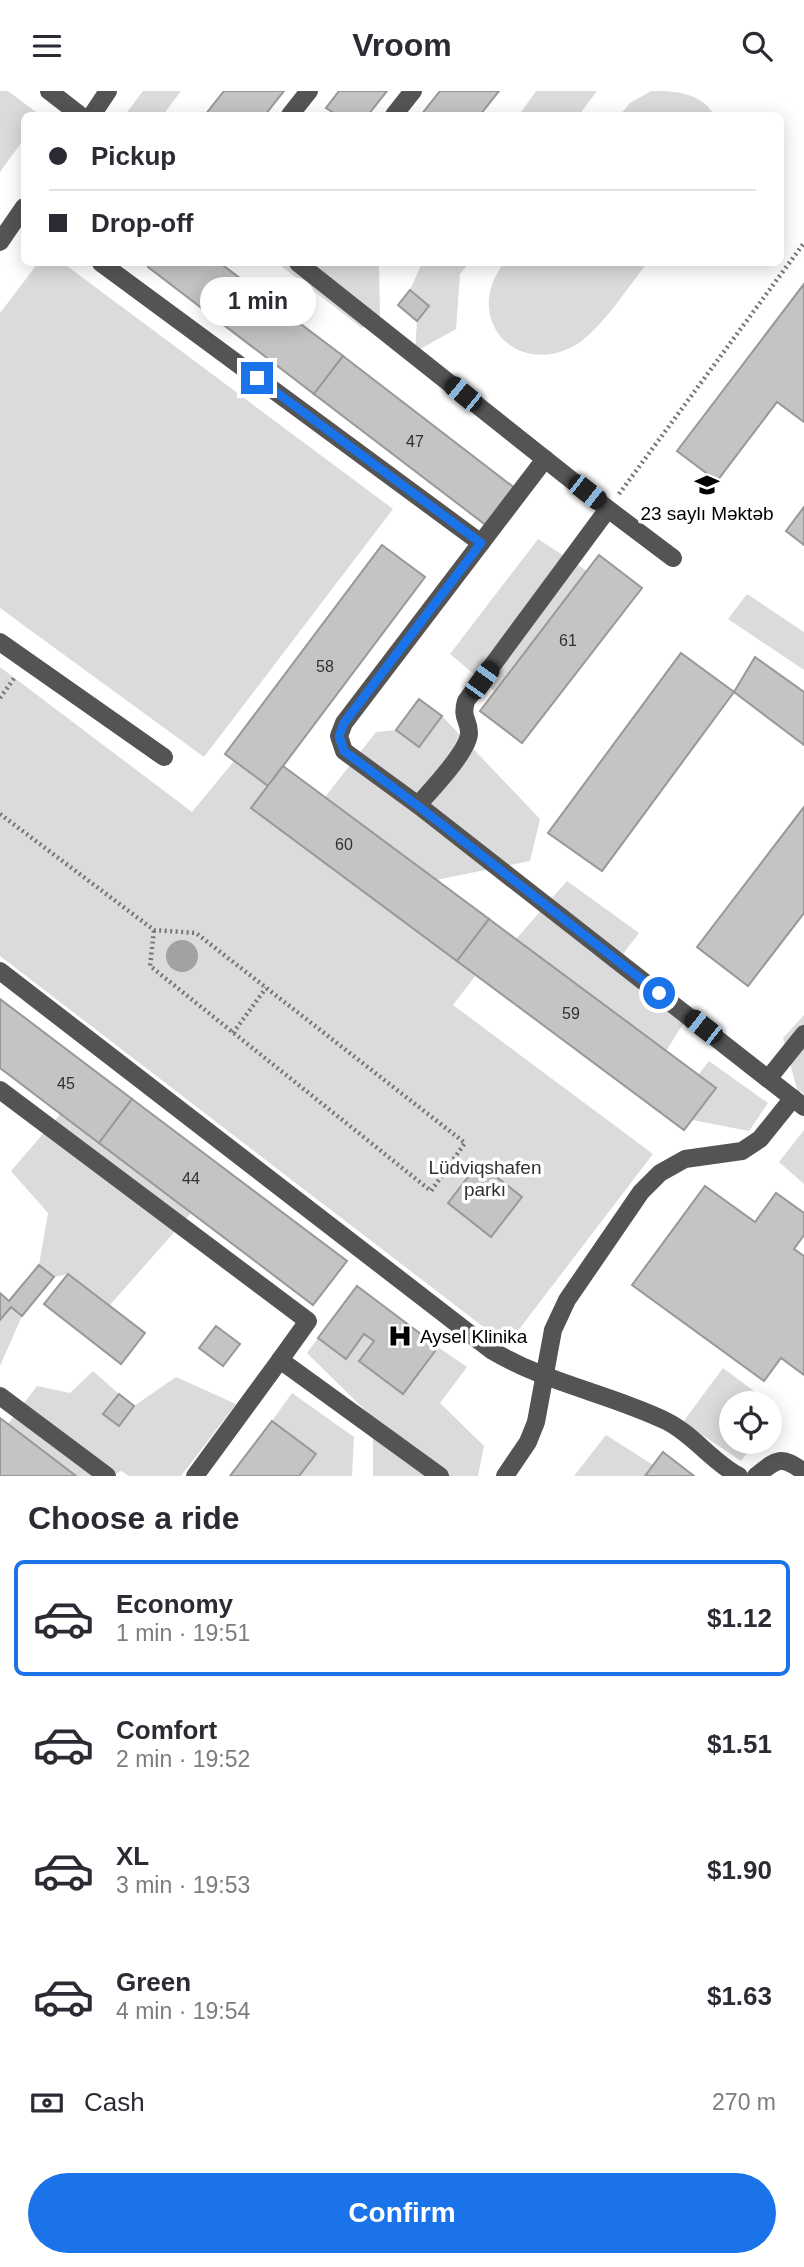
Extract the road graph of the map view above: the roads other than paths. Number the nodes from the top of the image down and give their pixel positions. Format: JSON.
{"nodes":[{"id":1,"x":49,"y":91,"type":"edge"},
{"id":2,"x":108,"y":91,"type":"edge"},
{"id":3,"x":309,"y":91,"type":"edge"},
{"id":4,"x":413,"y":91,"type":"edge"},
{"id":5,"x":76,"y":112,"type":"edge"},
{"id":6,"x":94,"y":112,"type":"edge"},
{"id":7,"x":292,"y":112,"type":"edge"},
{"id":8,"x":396,"y":112,"type":"edge"},
{"id":9,"x":21,"y":211,"type":"edge"},
{"id":10,"x":0,"y":242,"type":"edge"},
{"id":11,"x":105,"y":266,"type":"edge"},
{"id":12,"x":302,"y":266,"type":"edge"},
{"id":13,"x":545,"y":459,"type":"junction"},
{"id":14,"x":608,"y":509,"type":"junction"},
{"id":15,"x":481,"y":543,"type":"junction"},
{"id":16,"x":673,"y":558,"type":"dead end"},
{"id":17,"x":0,"y":642,"type":"edge"},
{"id":18,"x":164,"y":757,"type":"dead end"},
{"id":19,"x":418,"y":806,"type":"junction"},
{"id":20,"x":0,"y":971,"type":"edge"},
{"id":21,"x":804,"y":1034,"type":"edge"},
{"id":22,"x":768,"y":1079,"type":"junction"},
{"id":23,"x":0,"y":1090,"type":"edge"},
{"id":24,"x":799,"y":1102,"type":"edge"},
{"id":25,"x":280,"y":1360,"type":"junction"},
{"id":26,"x":545,"y":1378,"type":"junction"},
{"id":27,"x":0,"y":1396,"type":"edge"},
{"id":28,"x":804,"y":1472,"type":"edge"},
{"id":29,"x":107,"y":1476,"type":"edge"},
{"id":30,"x":195,"y":1476,"type":"edge"},
{"id":31,"x":440,"y":1476,"type":"edge"},
{"id":32,"x":505,"y":1476,"type":"edge"},
{"id":33,"x":740,"y":1476,"type":"edge"},
{"id":34,"x":756,"y":1476,"type":"edge"}],
"edges":[{"from":1,"to":5,"type":"street"},
{"from":2,"to":6,"type":"street"},
{"from":3,"to":7,"type":"street"},
{"from":4,"to":8,"type":"street"},
{"from":9,"to":10,"type":"street"},
{"from":11,"to":15,"type":"street"},
{"from":12,"to":13,"type":"street"},
{"from":13,"to":14,"type":"street"},
{"from":13,"to":15,"type":"street"},
{"from":14,"to":16,"type":"street"},
{"from":14,"to":19,"type":"street"},
{"from":15,"to":19,"type":"street"},
{"from":17,"to":18,"type":"street"},
{"from":19,"to":22,"type":"street"},
{"from":20,"to":26,"type":"street"},
{"from":21,"to":22,"type":"street"},
{"from":22,"to":24,"type":"street"},
{"from":23,"to":25,"type":"street"},
{"from":24,"to":26,"type":"street"},
{"from":25,"to":30,"type":"street"},
{"from":25,"to":31,"type":"street"},
{"from":26,"to":32,"type":"street"},
{"from":26,"to":33,"type":"street"},
{"from":27,"to":29,"type":"street"},
{"from":28,"to":34,"type":"street"}]}
